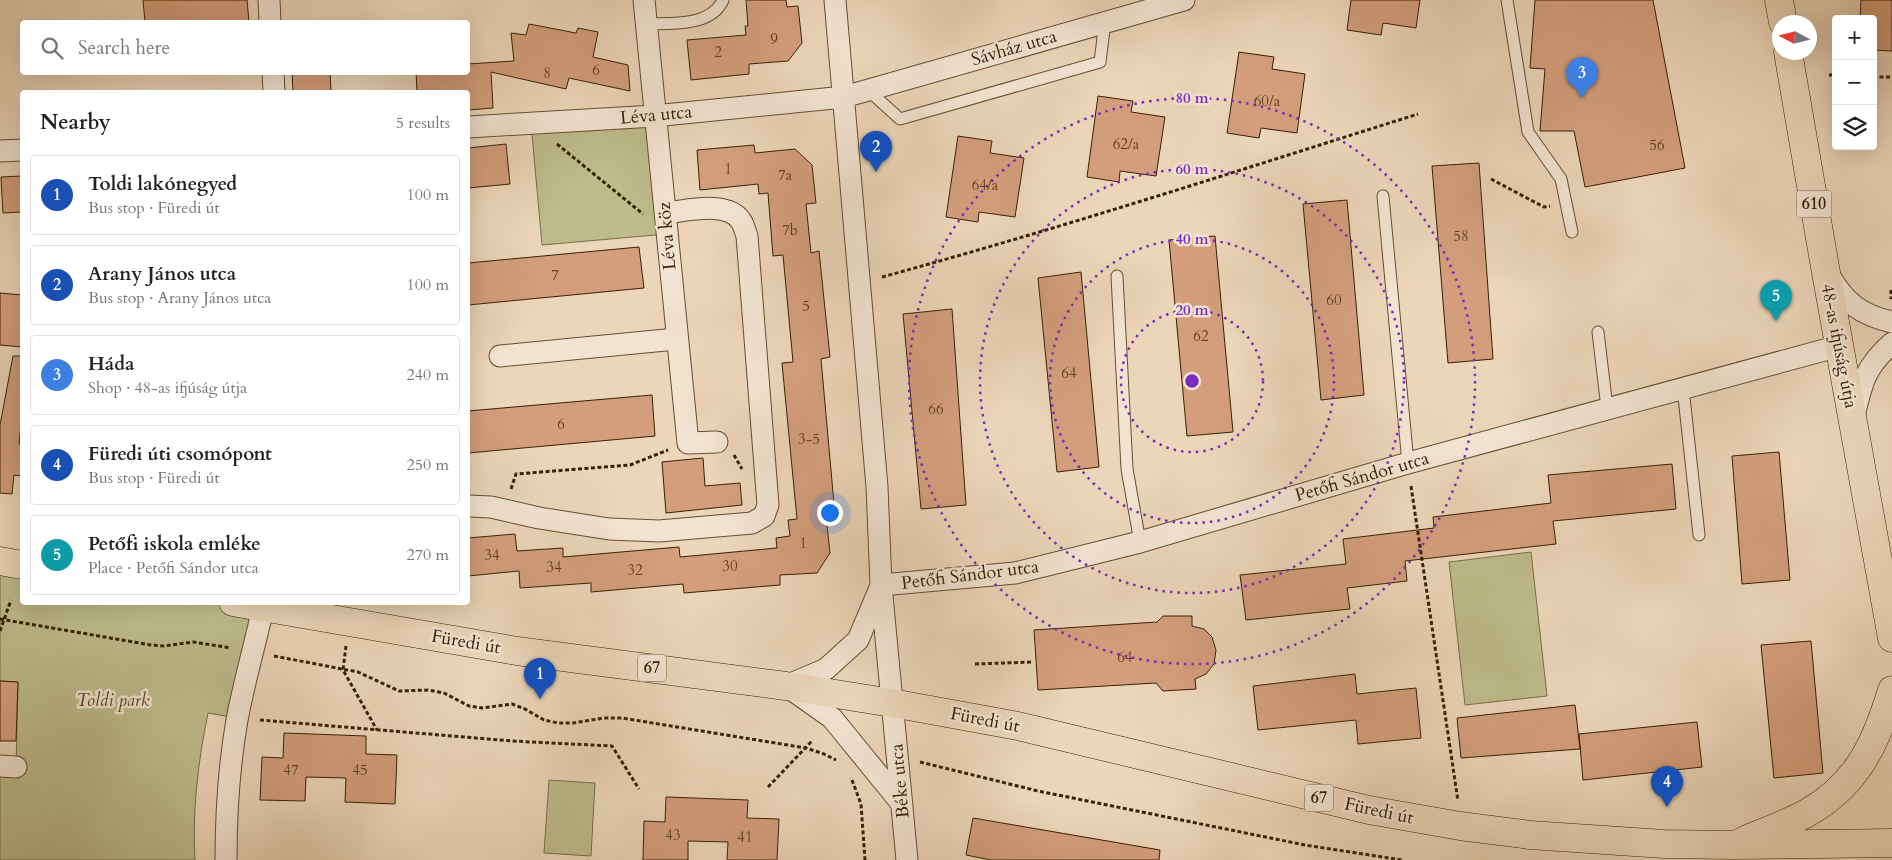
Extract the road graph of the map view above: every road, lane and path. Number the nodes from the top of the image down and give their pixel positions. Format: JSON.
{"nodes":[{"id":1,"x":269,"y":0,"type":"edge"},
{"id":2,"x":644,"y":0,"type":"edge"},
{"id":3,"x":723,"y":0,"type":"edge"},
{"id":4,"x":835,"y":0,"type":"edge"},
{"id":5,"x":1184,"y":0,"type":"edge"},
{"id":6,"x":1507,"y":0,"type":"edge"},
{"id":7,"x":1779,"y":0,"type":"edge"},
{"id":8,"x":1142,"y":6,"type":"edge"},
{"id":9,"x":1782,"y":15,"type":"edge"},
{"id":10,"x":270,"y":20,"type":"edge"},
{"id":11,"x":1105,"y":22,"type":"junction"},
{"id":12,"x":646,"y":24,"type":"junction"},
{"id":13,"x":1789,"y":60,"type":"edge"},
{"id":14,"x":273,"y":75,"type":"edge"},
{"id":15,"x":1877,"y":76,"type":"edge"},
{"id":16,"x":1892,"y":77,"type":"edge"},
{"id":17,"x":274,"y":90,"type":"edge"},
{"id":18,"x":868,"y":90,"type":"junction"},
{"id":19,"x":844,"y":97,"type":"junction"},
{"id":20,"x":1418,"y":114,"type":"dead end"},
{"id":21,"x":654,"y":116,"type":"junction"},
{"id":22,"x":531,"y":123,"type":"junction"},
{"id":23,"x":470,"y":126,"type":"edge"},
{"id":24,"x":20,"y":150,"type":"edge"},
{"id":25,"x":0,"y":151,"type":"edge"},
{"id":26,"x":1491,"y":179,"type":"dead end"},
{"id":27,"x":1383,"y":196,"type":"dead end"},
{"id":28,"x":1566,"y":204,"type":"junction"},
{"id":29,"x":666,"y":224,"type":"junction"},
{"id":30,"x":1572,"y":232,"type":"dead end"},
{"id":31,"x":1825,"y":267,"type":"junction"},
{"id":32,"x":1117,"y":276,"type":"dead end"},
{"id":33,"x":860,"y":284,"type":"junction"},
{"id":34,"x":1892,"y":322,"type":"edge"},
{"id":35,"x":1598,"y":332,"type":"dead end"},
{"id":36,"x":676,"y":340,"type":"junction"},
{"id":37,"x":1892,"y":344,"type":"edge"},
{"id":38,"x":1839,"y":346,"type":"junction"},
{"id":39,"x":500,"y":356,"type":"dead end"},
{"id":40,"x":1683,"y":388,"type":"junction"},
{"id":41,"x":1607,"y":408,"type":"junction"},
{"id":42,"x":1853,"y":419,"type":"junction"},
{"id":43,"x":717,"y":442,"type":"dead end"},
{"id":44,"x":688,"y":443,"type":"junction"},
{"id":45,"x":1408,"y":463,"type":"junction"},
{"id":46,"x":516,"y":474,"type":"dead end"},
{"id":47,"x":470,"y":506,"type":"edge"},
{"id":48,"x":1700,"y":535,"type":"dead end"},
{"id":49,"x":1140,"y":542,"type":"junction"},
{"id":50,"x":0,"y":561,"type":"edge"},
{"id":51,"x":20,"y":564,"type":"edge"},
{"id":52,"x":882,"y":585,"type":"junction"},
{"id":53,"x":11,"y":600,"type":"dead end"},
{"id":54,"x":248,"y":605,"type":"edge"},
{"id":55,"x":263,"y":608,"type":"junction"},
{"id":56,"x":304,"y":608,"type":"edge"},
{"id":57,"x":2,"y":620,"type":"edge"},
{"id":58,"x":348,"y":622,"type":"junction"},
{"id":59,"x":0,"y":631,"type":"edge"},
{"id":60,"x":1892,"y":638,"type":"edge"},
{"id":61,"x":253,"y":652,"type":"junction"},
{"id":62,"x":1032,"y":662,"type":"dead end"},
{"id":63,"x":975,"y":664,"type":"dead end"},
{"id":64,"x":343,"y":670,"type":"junction"},
{"id":65,"x":786,"y":686,"type":"junction"},
{"id":66,"x":1892,"y":690,"type":"edge"},
{"id":67,"x":892,"y":703,"type":"junction"},
{"id":68,"x":237,"y":718,"type":"junction"},
{"id":69,"x":377,"y":730,"type":"junction"},
{"id":70,"x":812,"y":741,"type":"dead end"},
{"id":71,"x":806,"y":748,"type":"junction"},
{"id":72,"x":898,"y":756,"type":"junction"},
{"id":73,"x":841,"y":763,"type":"dead end"},
{"id":74,"x":849,"y":775,"type":"dead end"},
{"id":75,"x":768,"y":787,"type":"dead end"},
{"id":76,"x":639,"y":789,"type":"dead end"},
{"id":77,"x":902,"y":804,"type":"junction"},
{"id":78,"x":1460,"y":826,"type":"junction"},
{"id":79,"x":1892,"y":843,"type":"edge"},
{"id":80,"x":1733,"y":846,"type":"junction"},
{"id":81,"x":226,"y":860,"type":"edge"},
{"id":82,"x":865,"y":860,"type":"edge"},
{"id":83,"x":907,"y":860,"type":"edge"},
{"id":84,"x":1402,"y":860,"type":"edge"},
{"id":85,"x":1784,"y":860,"type":"edge"}],
"edges":[{"from":1,"to":10,"type":"street"},
{"from":2,"to":12,"type":"street","name":"Léva köz"},
{"from":3,"to":12,"type":"lane"},
{"from":4,"to":19,"type":"street","name":"Béke utca"},
{"from":5,"to":8,"type":"street","name":"Sávház utca"},
{"from":6,"to":28,"type":"lane"},
{"from":7,"to":9,"type":"main road"},
{"from":8,"to":11,"type":"street","name":"Sávház utca"},
{"from":11,"to":18,"type":"street","name":"Sávház utca"},
{"from":11,"to":18,"type":"lane"},
{"from":12,"to":21,"type":"street","name":"Léva köz"},
{"from":13,"to":31,"type":"main road","name":"48-as ifjúság útja","number":"610"},
{"from":14,"to":17,"type":"street"},
{"from":15,"to":16,"type":"path"},
{"from":18,"to":19,"type":"street","name":"Sávház utca"},
{"from":19,"to":21,"type":"street","name":"Léva utca"},
{"from":19,"to":33,"type":"street","name":"Béke utca"},
{"from":20,"to":33,"type":"path"},
{"from":21,"to":22,"type":"street","name":"Léva utca"},
{"from":21,"to":29,"type":"street","name":"Léva köz"},
{"from":22,"to":23,"type":"street","name":"Léva utca"},
{"from":22,"to":29,"type":"path"},
{"from":24,"to":25,"type":"street"},
{"from":26,"to":28,"type":"path"},
{"from":27,"to":45,"type":"lane"},
{"from":28,"to":30,"type":"lane"},
{"from":29,"to":36,"type":"street","name":"Léva köz"},
{"from":29,"to":47,"type":"street"},
{"from":31,"to":34,"type":"street"},
{"from":31,"to":38,"type":"main road","name":"48-as ifjúság útja","number":"610"},
{"from":32,"to":49,"type":"lane"},
{"from":33,"to":52,"type":"street","name":"Béke utca"},
{"from":35,"to":41,"type":"lane"},
{"from":36,"to":39,"type":"street"},
{"from":36,"to":44,"type":"street","name":"Léva köz"},
{"from":37,"to":42,"type":"street"},
{"from":38,"to":40,"type":"street","name":"Petőfi Sándor utca"},
{"from":38,"to":42,"type":"main road","name":"48-as ifjúság útja","number":"610"},
{"from":40,"to":41,"type":"street","name":"Petőfi Sándor utca"},
{"from":40,"to":48,"type":"lane"},
{"from":41,"to":45,"type":"street","name":"Petőfi Sándor utca"},
{"from":42,"to":60,"type":"main road","name":"48-as ifjúság útja","number":"610"},
{"from":43,"to":44,"type":"street"},
{"from":44,"to":46,"type":"path"},
{"from":45,"to":49,"type":"street","name":"Petőfi Sándor utca"},
{"from":45,"to":78,"type":"path"},
{"from":49,"to":52,"type":"street","name":"Petőfi Sándor utca"},
{"from":50,"to":51,"type":"main road"},
{"from":52,"to":65,"type":"street"},
{"from":52,"to":67,"type":"street","name":"Béke utca"},
{"from":53,"to":57,"type":"path"},
{"from":54,"to":55,"type":"main road","name":"Füredi út","number":"67"},
{"from":55,"to":56,"type":"main road","name":"Füredi út","number":"67"},
{"from":55,"to":61,"type":"street"},
{"from":56,"to":58,"type":"main road","name":"Füredi út","number":"67"},
{"from":57,"to":59,"type":"path"},
{"from":57,"to":61,"type":"path"},
{"from":58,"to":64,"type":"path"},
{"from":58,"to":65,"type":"main road","name":"Füredi út","number":"67"},
{"from":61,"to":64,"type":"path"},
{"from":61,"to":68,"type":"street"},
{"from":62,"to":63,"type":"path"},
{"from":64,"to":69,"type":"path"},
{"from":64,"to":71,"type":"path"},
{"from":65,"to":67,"type":"main road","name":"Füredi út","number":"67"},
{"from":65,"to":77,"type":"street"},
{"from":66,"to":80,"type":"main road"},
{"from":67,"to":72,"type":"street","name":"Béke utca"},
{"from":67,"to":78,"type":"main road","name":"Füredi út","number":"67"},
{"from":68,"to":69,"type":"path"},
{"from":68,"to":81,"type":"street"},
{"from":69,"to":76,"type":"path"},
{"from":70,"to":71,"type":"path"},
{"from":71,"to":73,"type":"path"},
{"from":71,"to":75,"type":"path"},
{"from":72,"to":77,"type":"street","name":"Béke utca"},
{"from":72,"to":84,"type":"path"},
{"from":74,"to":82,"type":"path"},
{"from":77,"to":83,"type":"street","name":"Béke utca"},
{"from":78,"to":80,"type":"main road","name":"Füredi út","number":"67"},
{"from":79,"to":80,"type":"main road","number":"67"},
{"from":80,"to":85,"type":"main road"}]}
